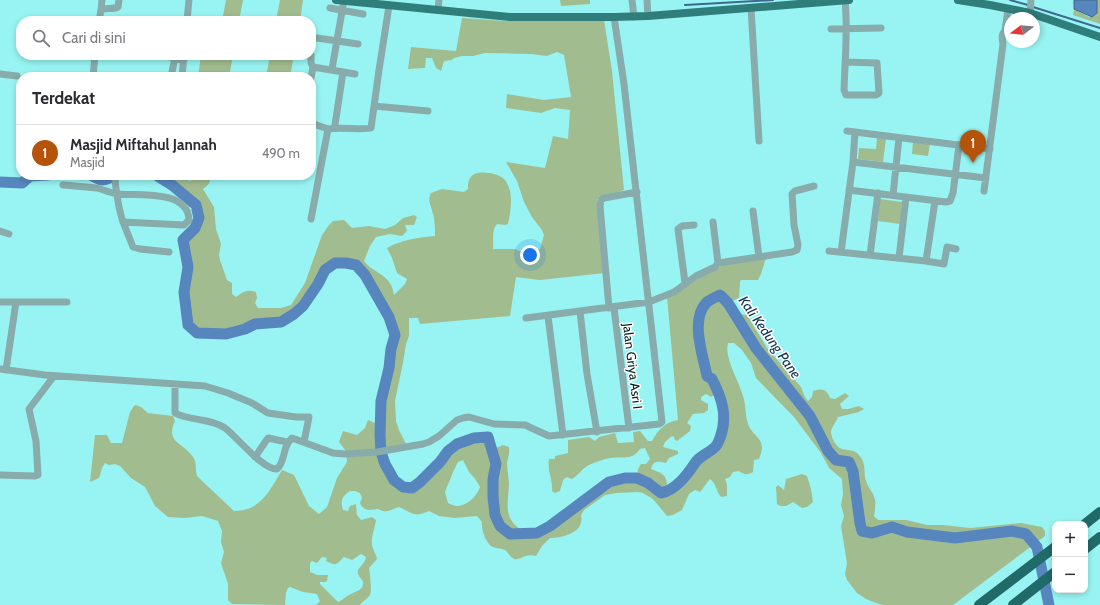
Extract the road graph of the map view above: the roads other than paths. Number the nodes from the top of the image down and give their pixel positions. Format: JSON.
{"nodes":[{"id":1,"x":102,"y":0,"type":"edge"},
{"id":2,"x":120,"y":0,"type":"edge"},
{"id":3,"x":189,"y":0,"type":"edge"},
{"id":4,"x":341,"y":0,"type":"edge"},
{"id":5,"x":845,"y":0,"type":"edge"},
{"id":6,"x":849,"y":0,"type":"edge"},
{"id":7,"x":958,"y":0,"type":"edge"},
{"id":8,"x":632,"y":2,"type":"edge"},
{"id":9,"x":647,"y":2,"type":"edge"},
{"id":10,"x":439,"y":4,"type":"edge"},
{"id":11,"x":389,"y":6,"type":"junction"},
{"id":12,"x":1031,"y":6,"type":"edge"},
{"id":13,"x":330,"y":8,"type":"dead end"},
{"id":14,"x":751,"y":8,"type":"junction"},
{"id":15,"x":1008,"y":9,"type":"junction"},
{"id":16,"x":101,"y":10,"type":"junction"},
{"id":17,"x":343,"y":10,"type":"junction"},
{"id":18,"x":363,"y":14,"type":"dead end"},
{"id":19,"x":648,"y":14,"type":"junction"},
{"id":20,"x":633,"y":15,"type":"junction"},
{"id":21,"x":100,"y":16,"type":"edge"},
{"id":22,"x":187,"y":16,"type":"edge"},
{"id":23,"x":614,"y":17,"type":"junction"},
{"id":24,"x":881,"y":28,"type":"dead end"},
{"id":25,"x":831,"y":29,"type":"dead end"},
{"id":26,"x":846,"y":29,"type":"junction"},
{"id":27,"x":1100,"y":37,"type":"edge"},
{"id":28,"x":317,"y":38,"type":"dead end"},
{"id":29,"x":338,"y":42,"type":"junction"},
{"id":30,"x":358,"y":44,"type":"dead end"},
{"id":31,"x":95,"y":60,"type":"edge"},
{"id":32,"x":175,"y":60,"type":"edge"},
{"id":33,"x":184,"y":60,"type":"edge"},
{"id":34,"x":310,"y":60,"type":"edge"},
{"id":35,"x":845,"y":62,"type":"junction"},
{"id":36,"x":313,"y":67,"type":"junction"},
{"id":37,"x":332,"y":69,"type":"junction"},
{"id":38,"x":93,"y":72,"type":"edge"},
{"id":39,"x":172,"y":72,"type":"edge"},
{"id":40,"x":182,"y":72,"type":"edge"},
{"id":41,"x":312,"y":72,"type":"edge"},
{"id":42,"x":343,"y":72,"type":"junction"},
{"id":43,"x":0,"y":74,"type":"edge"},
{"id":44,"x":355,"y":74,"type":"dead end"},
{"id":45,"x":16,"y":76,"type":"edge"},
{"id":46,"x":374,"y":106,"type":"junction"},
{"id":47,"x":428,"y":111,"type":"dead end"},
{"id":48,"x":316,"y":124,"type":"edge"},
{"id":49,"x":332,"y":127,"type":"junction"},
{"id":50,"x":847,"y":131,"type":"dead end"},
{"id":51,"x":855,"y":132,"type":"junction"},
{"id":52,"x":899,"y":138,"type":"junction"},
{"id":53,"x":759,"y":141,"type":"dead end"},
{"id":54,"x":959,"y":145,"type":"junction"},
{"id":55,"x":990,"y":149,"type":"junction"},
{"id":56,"x":853,"y":162,"type":"junction"},
{"id":57,"x":896,"y":167,"type":"junction"},
{"id":58,"x":956,"y":174,"type":"junction"},
{"id":59,"x":986,"y":178,"type":"junction"},
{"id":60,"x":115,"y":180,"type":"edge"},
{"id":61,"x":63,"y":186,"type":"dead end"},
{"id":62,"x":814,"y":186,"type":"dead end"},
{"id":63,"x":849,"y":190,"type":"junction"},
{"id":64,"x":984,"y":191,"type":"dead end"},
{"id":65,"x":637,"y":192,"type":"junction"},
{"id":66,"x":878,"y":193,"type":"junction"},
{"id":67,"x":118,"y":194,"type":"junction"},
{"id":68,"x":892,"y":195,"type":"junction"},
{"id":69,"x":906,"y":197,"type":"junction"},
{"id":70,"x":936,"y":201,"type":"junction"},
{"id":71,"x":753,"y":211,"type":"dead end"},
{"id":72,"x":311,"y":219,"type":"dead end"},
{"id":73,"x":123,"y":222,"type":"junction"},
{"id":74,"x":713,"y":222,"type":"dead end"},
{"id":75,"x":694,"y":225,"type":"dead end"},
{"id":76,"x":0,"y":231,"type":"edge"},
{"id":77,"x":9,"y":234,"type":"dead end"},
{"id":78,"x":956,"y":249,"type":"dead end"},
{"id":79,"x":829,"y":251,"type":"dead end"},
{"id":80,"x":169,"y":252,"type":"dead end"},
{"id":81,"x":841,"y":252,"type":"junction"},
{"id":82,"x":870,"y":255,"type":"junction"},
{"id":83,"x":759,"y":257,"type":"junction"},
{"id":84,"x":899,"y":258,"type":"junction"},
{"id":85,"x":926,"y":261,"type":"junction"},
{"id":86,"x":718,"y":263,"type":"junction"},
{"id":87,"x":685,"y":283,"type":"junction"},
{"id":88,"x":0,"y":302,"type":"edge"},
{"id":89,"x":16,"y":302,"type":"junction"},
{"id":90,"x":67,"y":302,"type":"dead end"},
{"id":91,"x":649,"y":302,"type":"junction"},
{"id":92,"x":611,"y":308,"type":"junction"},
{"id":93,"x":580,"y":311,"type":"junction"},
{"id":94,"x":548,"y":316,"type":"junction"},
{"id":95,"x":526,"y":318,"type":"dead end"},
{"id":96,"x":3,"y":369,"type":"edge"},
{"id":97,"x":54,"y":376,"type":"junction"},
{"id":98,"x":175,"y":384,"type":"junction"},
{"id":99,"x":629,"y":428,"type":"junction"},
{"id":100,"x":596,"y":432,"type":"junction"},
{"id":101,"x":563,"y":435,"type":"junction"},
{"id":102,"x":287,"y":442,"type":"junction"},
{"id":103,"x":304,"y":442,"type":"junction"},
{"id":104,"x":255,"y":457,"type":"junction"},
{"id":105,"x":0,"y":475,"type":"edge"},
{"id":106,"x":1100,"y":512,"type":"edge"},
{"id":107,"x":1088,"y":522,"type":"edge"},
{"id":108,"x":1100,"y":537,"type":"edge"},
{"id":109,"x":1088,"y":547,"type":"edge"},
{"id":110,"x":1052,"y":549,"type":"edge"},
{"id":111,"x":1052,"y":575,"type":"edge"},
{"id":112,"x":979,"y":605,"type":"edge"},
{"id":113,"x":1013,"y":605,"type":"edge"}],
"edges":[{"from":1,"to":16,"type":"street"},
{"from":2,"to":16,"type":"street"},
{"from":3,"to":22,"type":"street"},
{"from":4,"to":11,"type":"main road"},
{"from":4,"to":17,"type":"street"},
{"from":5,"to":6,"type":"main road"},
{"from":5,"to":14,"type":"main road"},
{"from":5,"to":26,"type":"street"},
{"from":7,"to":15,"type":"main road"},
{"from":8,"to":20,"type":"street"},
{"from":9,"to":19,"type":"street"},
{"from":10,"to":11,"type":"main road"},
{"from":10,"to":23,"type":"main road"},
{"from":11,"to":46,"type":"street"},
{"from":12,"to":15,"type":"main road"},
{"from":12,"to":27,"type":"main road"},
{"from":13,"to":17,"type":"street"},
{"from":14,"to":19,"type":"main road"},
{"from":14,"to":53,"type":"street"},
{"from":15,"to":55,"type":"street"},
{"from":16,"to":21,"type":"street"},
{"from":17,"to":18,"type":"street"},
{"from":17,"to":29,"type":"street"},
{"from":19,"to":20,"type":"main road"},
{"from":20,"to":23,"type":"main road"},
{"from":23,"to":65,"type":"street"},
{"from":24,"to":26,"type":"street"},
{"from":25,"to":26,"type":"street"},
{"from":26,"to":35,"type":"street"},
{"from":28,"to":29,"type":"street"},
{"from":29,"to":30,"type":"street"},
{"from":29,"to":37,"type":"street"},
{"from":31,"to":38,"type":"street"},
{"from":32,"to":39,"type":"street"},
{"from":33,"to":40,"type":"street"},
{"from":34,"to":36,"type":"street"},
{"from":35,"to":35,"type":"street"},
{"from":36,"to":37,"type":"street"},
{"from":36,"to":41,"type":"street"},
{"from":37,"to":42,"type":"street"},
{"from":42,"to":44,"type":"street"},
{"from":42,"to":49,"type":"street"},
{"from":43,"to":45,"type":"street"},
{"from":46,"to":47,"type":"street"},
{"from":46,"to":49,"type":"street"},
{"from":48,"to":49,"type":"street"},
{"from":49,"to":72,"type":"street"},
{"from":50,"to":51,"type":"street"},
{"from":51,"to":52,"type":"street"},
{"from":51,"to":56,"type":"street"},
{"from":52,"to":54,"type":"street"},
{"from":52,"to":57,"type":"street"},
{"from":54,"to":55,"type":"street"},
{"from":54,"to":58,"type":"street"},
{"from":55,"to":59,"type":"street"},
{"from":56,"to":57,"type":"street"},
{"from":56,"to":63,"type":"street"},
{"from":57,"to":58,"type":"street"},
{"from":57,"to":68,"type":"street"},
{"from":58,"to":59,"type":"street"},
{"from":58,"to":70,"type":"street"},
{"from":59,"to":64,"type":"street"},
{"from":60,"to":67,"type":"street"},
{"from":61,"to":67,"type":"street"},
{"from":62,"to":83,"type":"street"},
{"from":63,"to":66,"type":"street"},
{"from":63,"to":81,"type":"street"},
{"from":65,"to":91,"type":"street"},
{"from":65,"to":92,"type":"street","name":"Jalan Griya Asri I"},
{"from":66,"to":68,"type":"street"},
{"from":66,"to":82,"type":"street"},
{"from":67,"to":73,"type":"street"},
{"from":67,"to":73,"type":"street"},
{"from":68,"to":69,"type":"street"},
{"from":69,"to":70,"type":"street"},
{"from":69,"to":84,"type":"street"},
{"from":70,"to":85,"type":"street"},
{"from":71,"to":83,"type":"street"},
{"from":73,"to":80,"type":"street"},
{"from":74,"to":86,"type":"street"},
{"from":75,"to":87,"type":"street"},
{"from":76,"to":77,"type":"street"},
{"from":78,"to":85,"type":"street"},
{"from":79,"to":81,"type":"street"},
{"from":81,"to":82,"type":"street"},
{"from":82,"to":84,"type":"street"},
{"from":83,"to":86,"type":"street"},
{"from":84,"to":85,"type":"street"},
{"from":86,"to":87,"type":"street"},
{"from":87,"to":91,"type":"street"},
{"from":88,"to":89,"type":"street"},
{"from":89,"to":90,"type":"street"},
{"from":89,"to":96,"type":"street"},
{"from":91,"to":92,"type":"street"},
{"from":91,"to":99,"type":"street"},
{"from":92,"to":93,"type":"street"},
{"from":92,"to":99,"type":"street","name":"Jalan Griya Asri I"},
{"from":93,"to":94,"type":"street"},
{"from":93,"to":100,"type":"street"},
{"from":94,"to":95,"type":"street"},
{"from":94,"to":101,"type":"street"},
{"from":96,"to":97,"type":"street"},
{"from":97,"to":98,"type":"street"},
{"from":97,"to":105,"type":"street"},
{"from":98,"to":103,"type":"street"},
{"from":98,"to":104,"type":"street"},
{"from":99,"to":100,"type":"street"},
{"from":100,"to":101,"type":"street"},
{"from":101,"to":103,"type":"street"},
{"from":102,"to":103,"type":"street"},
{"from":102,"to":104,"type":"street"},
{"from":102,"to":104,"type":"street"},
{"from":106,"to":107,"type":"highway"},
{"from":108,"to":109,"type":"highway"},
{"from":110,"to":112,"type":"highway"},
{"from":111,"to":113,"type":"highway"}]}
